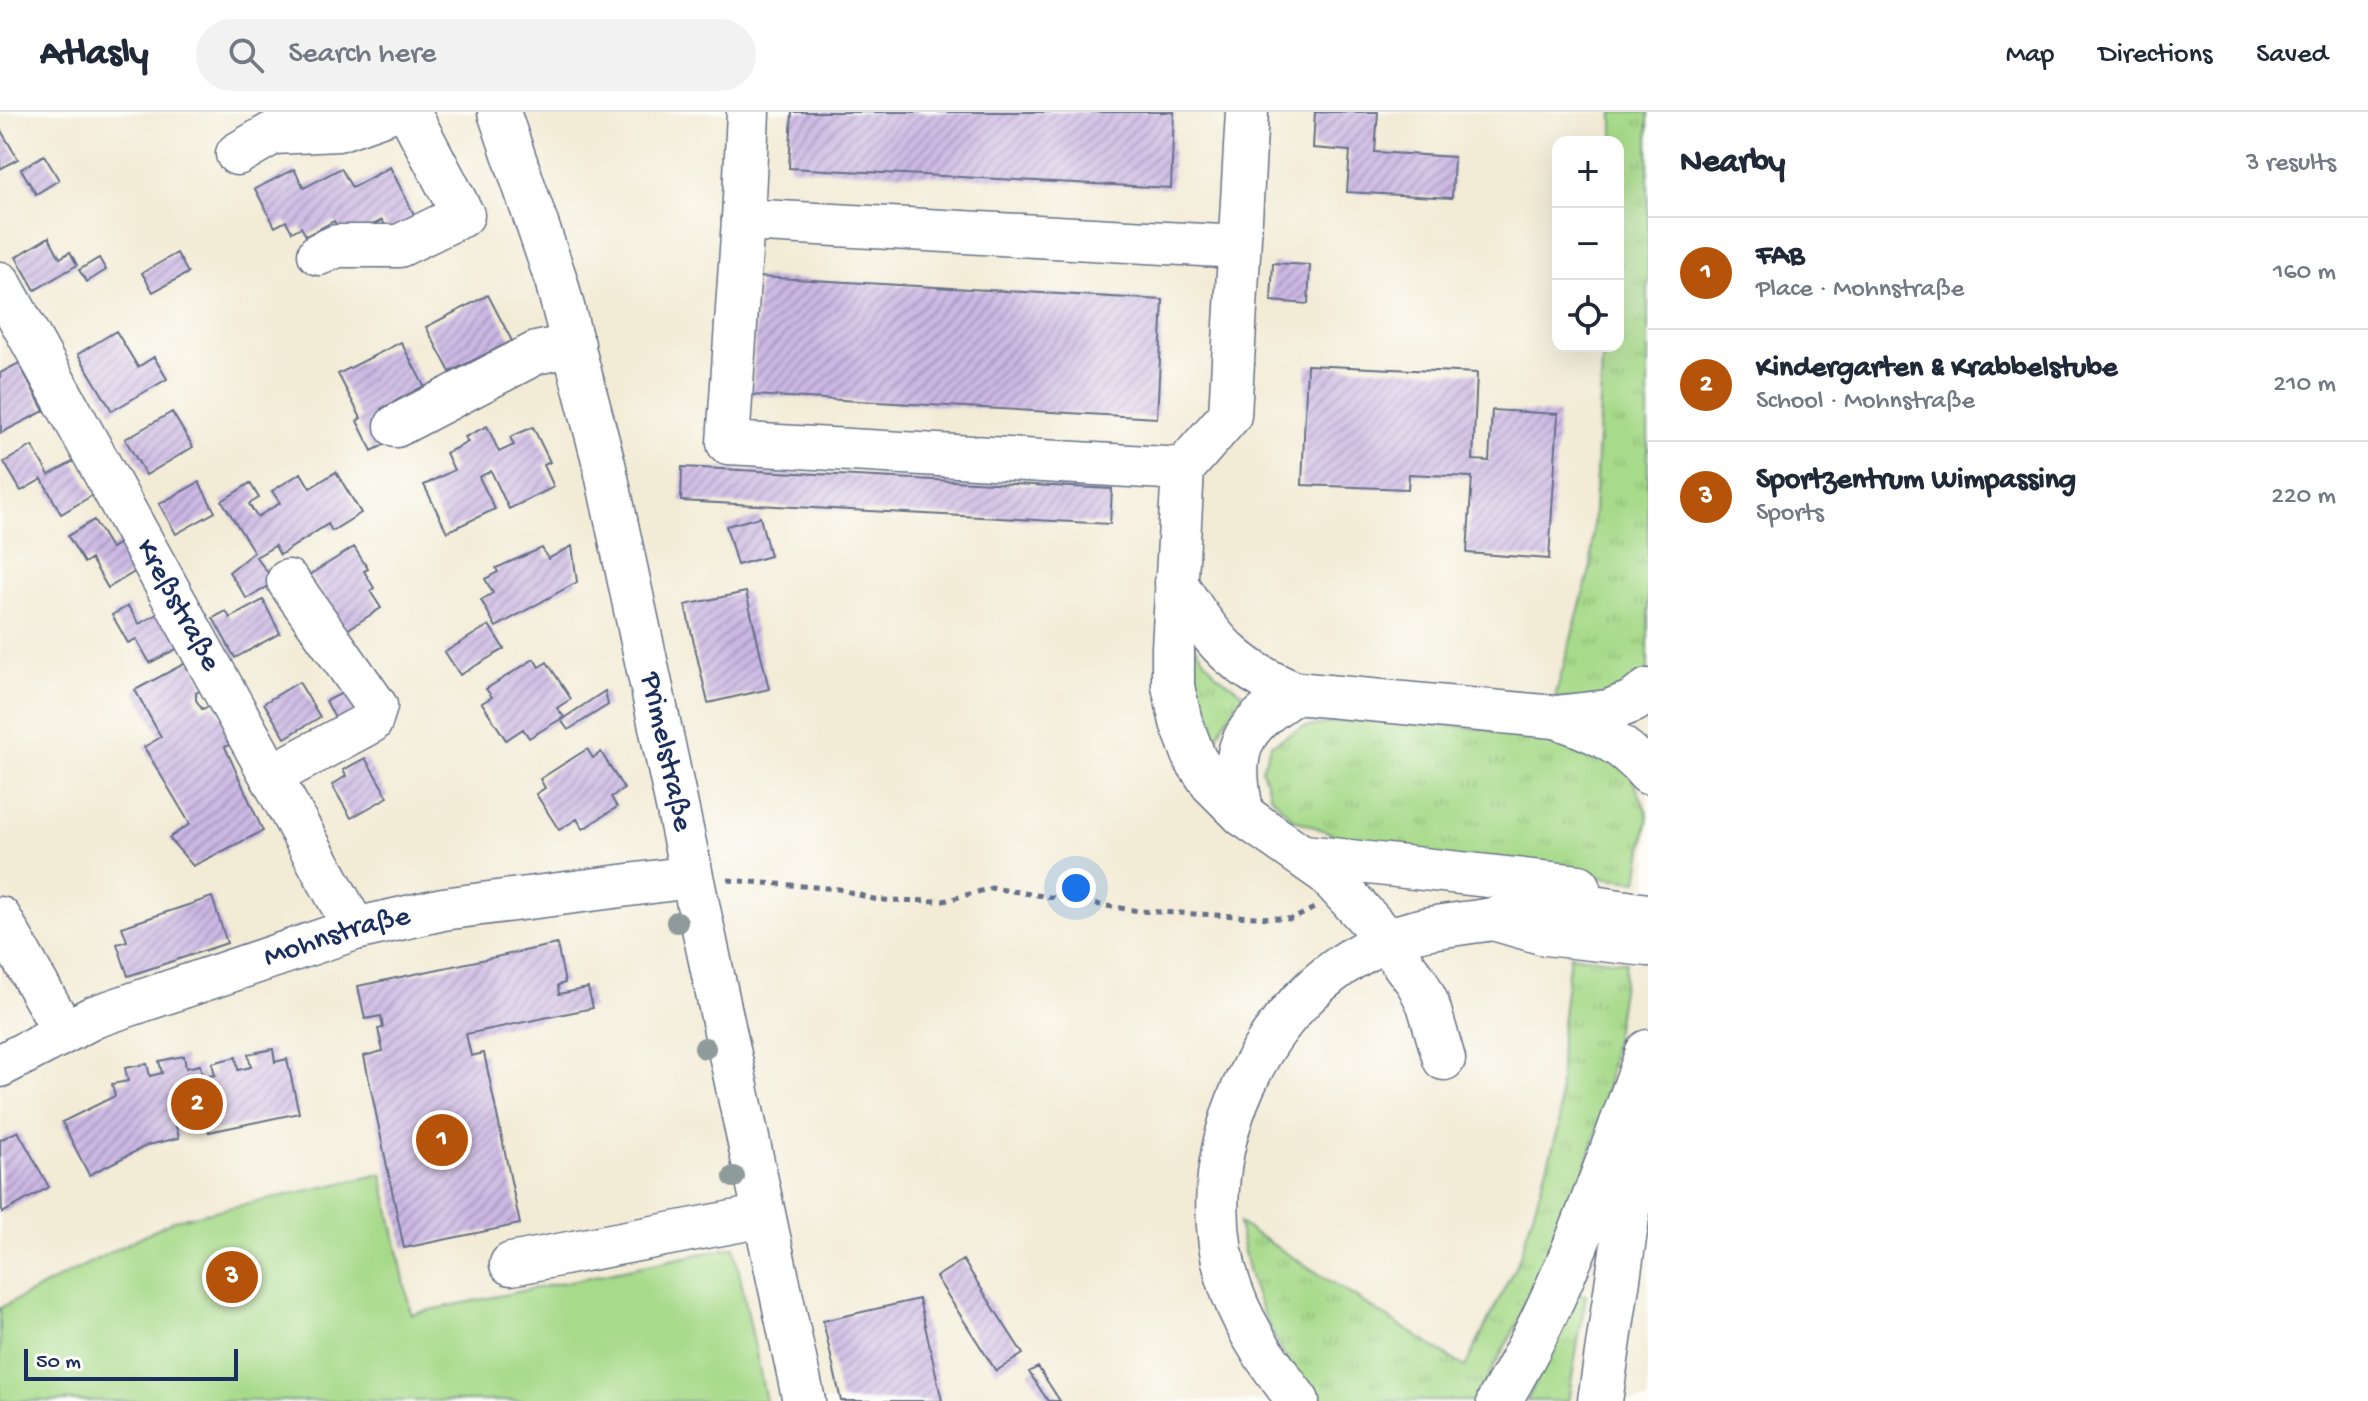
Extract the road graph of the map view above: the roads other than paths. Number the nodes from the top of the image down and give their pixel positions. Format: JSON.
{"nodes":[{"id":1,"x":389,"y":112,"type":"edge"},
{"id":2,"x":409,"y":112,"type":"edge"},
{"id":3,"x":499,"y":112,"type":"edge"},
{"id":4,"x":748,"y":112,"type":"edge"},
{"id":5,"x":1247,"y":112,"type":"edge"},
{"id":6,"x":237,"y":154,"type":"dead end"},
{"id":7,"x":743,"y":220,"type":"junction"},
{"id":8,"x":1239,"y":247,"type":"junction"},
{"id":9,"x":319,"y":254,"type":"dead end"},
{"id":10,"x":0,"y":283,"type":"edge"},
{"id":11,"x":574,"y":345,"type":"junction"},
{"id":12,"x":396,"y":426,"type":"dead end"},
{"id":13,"x":1183,"y":469,"type":"junction"},
{"id":14,"x":288,"y":581,"type":"dead end"},
{"id":15,"x":1176,"y":583,"type":"junction"},
{"id":16,"x":1648,"y":690,"type":"edge"},
{"id":17,"x":1295,"y":693,"type":"junction"},
{"id":18,"x":1555,"y":717,"type":"junction"},
{"id":19,"x":1648,"y":773,"type":"edge"},
{"id":20,"x":271,"y":776,"type":"junction"},
{"id":21,"x":1243,"y":815,"type":"junction"},
{"id":22,"x":1304,"y":856,"type":"junction"},
{"id":23,"x":691,"y":877,"type":"junction"},
{"id":24,"x":1648,"y":894,"type":"edge"},
{"id":25,"x":1557,"y":907,"type":"junction"},
{"id":26,"x":1648,"y":915,"type":"edge"},
{"id":27,"x":0,"y":918,"type":"edge"},
{"id":28,"x":355,"y":929,"type":"junction"},
{"id":29,"x":1387,"y":941,"type":"junction"},
{"id":30,"x":1648,"y":945,"type":"edge"},
{"id":31,"x":64,"y":1032,"type":"junction"},
{"id":32,"x":1648,"y":1052,"type":"edge"},
{"id":33,"x":1444,"y":1059,"type":"dead end"},
{"id":34,"x":0,"y":1066,"type":"edge"},
{"id":35,"x":1648,"y":1072,"type":"edge"},
{"id":36,"x":764,"y":1216,"type":"junction"},
{"id":37,"x":511,"y":1264,"type":"dead end"},
{"id":38,"x":804,"y":1401,"type":"edge"},
{"id":39,"x":1298,"y":1401,"type":"edge"},
{"id":40,"x":1499,"y":1401,"type":"edge"},
{"id":41,"x":1600,"y":1401,"type":"edge"}],
"edges":[{"from":1,"to":6,"type":"street"},
{"from":2,"to":9,"type":"street"},
{"from":3,"to":11,"type":"street","name":"Primelstraße"},
{"from":4,"to":7,"type":"street"},
{"from":5,"to":8,"type":"street"},
{"from":7,"to":8,"type":"street"},
{"from":7,"to":13,"type":"street"},
{"from":8,"to":13,"type":"street"},
{"from":10,"to":20,"type":"street","name":"Kreßstraße"},
{"from":11,"to":12,"type":"street"},
{"from":11,"to":23,"type":"street","name":"Primelstraße"},
{"from":13,"to":15,"type":"street"},
{"from":14,"to":20,"type":"street"},
{"from":15,"to":17,"type":"street"},
{"from":15,"to":21,"type":"street"},
{"from":16,"to":18,"type":"street"},
{"from":17,"to":18,"type":"street"},
{"from":17,"to":21,"type":"street"},
{"from":18,"to":19,"type":"street"},
{"from":20,"to":28,"type":"street","name":"Kreßstraße"},
{"from":21,"to":22,"type":"street"},
{"from":22,"to":25,"type":"street"},
{"from":22,"to":29,"type":"street"},
{"from":23,"to":28,"type":"street","name":"Mohnstraße"},
{"from":23,"to":36,"type":"street","name":"Primelstraße"},
{"from":24,"to":25,"type":"street"},
{"from":25,"to":26,"type":"street"},
{"from":25,"to":29,"type":"street"},
{"from":25,"to":30,"type":"street"},
{"from":27,"to":31,"type":"street"},
{"from":28,"to":31,"type":"street","name":"Mohnstraße"},
{"from":29,"to":33,"type":"street"},
{"from":29,"to":39,"type":"street"},
{"from":31,"to":34,"type":"street","name":"Mohnstraße"},
{"from":32,"to":40,"type":"highway"},
{"from":35,"to":41,"type":"highway"},
{"from":36,"to":37,"type":"street"},
{"from":36,"to":38,"type":"street","name":"Primelstraße"}]}
